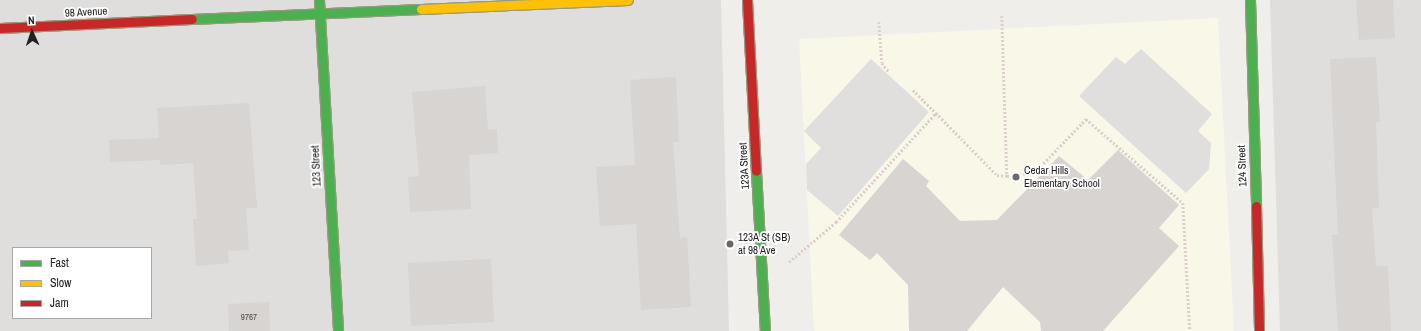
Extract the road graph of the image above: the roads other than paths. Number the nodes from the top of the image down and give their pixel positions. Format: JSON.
{"nodes":[{"id":1,"x":319,"y":0,"type":"edge"},
{"id":2,"x":628,"y":0,"type":"edge"},
{"id":3,"x":747,"y":0,"type":"edge"},
{"id":4,"x":1250,"y":0,"type":"edge"},
{"id":5,"x":320,"y":12,"type":"junction"},
{"id":6,"x":0,"y":28,"type":"edge"},
{"id":7,"x":338,"y":331,"type":"edge"},
{"id":8,"x":765,"y":331,"type":"edge"},
{"id":9,"x":1259,"y":331,"type":"edge"}],
"edges":[{"from":1,"to":5,"type":"street","name":"123 Street"},
{"from":2,"to":5,"type":"street","name":"98 Avenue"},
{"from":3,"to":8,"type":"street","name":"123A Street"},
{"from":4,"to":9,"type":"street","name":"124 Street"},
{"from":5,"to":6,"type":"street","name":"98 Avenue"},
{"from":5,"to":7,"type":"street","name":"123 Street"}]}
